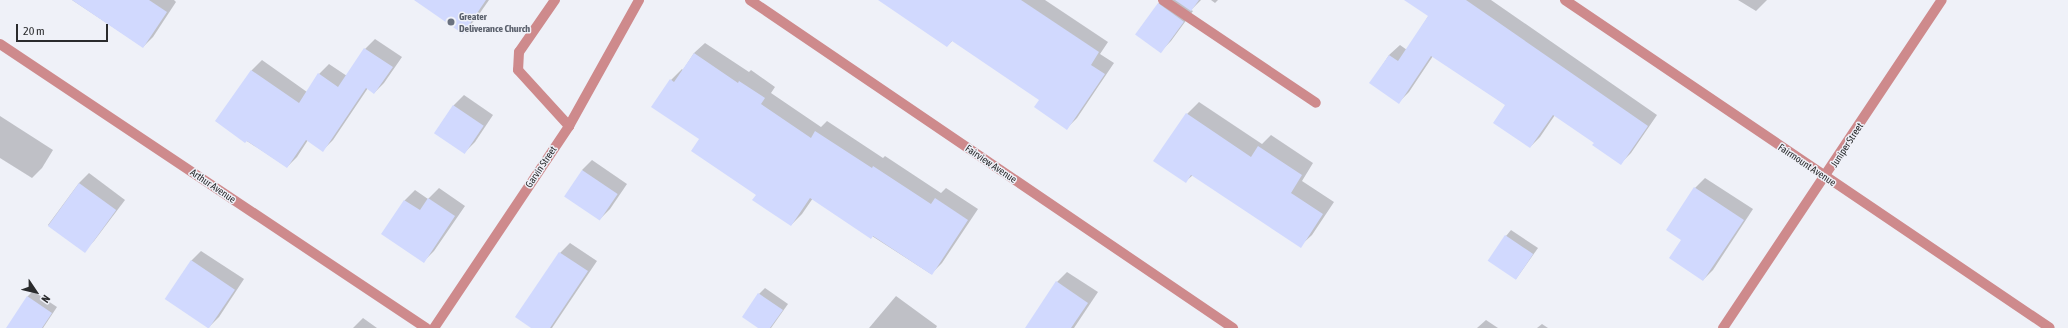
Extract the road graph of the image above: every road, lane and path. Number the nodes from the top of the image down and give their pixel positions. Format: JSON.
{"nodes":[{"id":1,"x":555,"y":0,"type":"edge"},
{"id":2,"x":639,"y":0,"type":"edge"},
{"id":3,"x":750,"y":0,"type":"edge"},
{"id":4,"x":1163,"y":0,"type":"edge"},
{"id":5,"x":1565,"y":0,"type":"edge"},
{"id":6,"x":1942,"y":0,"type":"edge"},
{"id":7,"x":0,"y":44,"type":"edge"},
{"id":8,"x":1316,"y":103,"type":"dead end"},
{"id":9,"x":569,"y":126,"type":"junction"},
{"id":10,"x":1825,"y":177,"type":"junction"},
{"id":11,"x":426,"y":328,"type":"edge"},
{"id":12,"x":434,"y":328,"type":"edge"},
{"id":13,"x":1233,"y":328,"type":"edge"},
{"id":14,"x":1723,"y":328,"type":"edge"},
{"id":15,"x":2050,"y":328,"type":"edge"}],
"edges":[{"from":1,"to":9,"type":"street"},
{"from":2,"to":9,"type":"street","name":"Garvin Street"},
{"from":3,"to":13,"type":"street","name":"Fairview Avenue"},
{"from":4,"to":8,"type":"street"},
{"from":5,"to":10,"type":"street","name":"Fairmount Avenue"},
{"from":6,"to":10,"type":"street","name":"Juniper Street"},
{"from":7,"to":11,"type":"street","name":"Arthur Avenue"},
{"from":9,"to":12,"type":"street","name":"Garvin Street"},
{"from":10,"to":14,"type":"street","name":"Juniper Street"},
{"from":10,"to":15,"type":"street","name":"Fairmount Avenue"}]}
